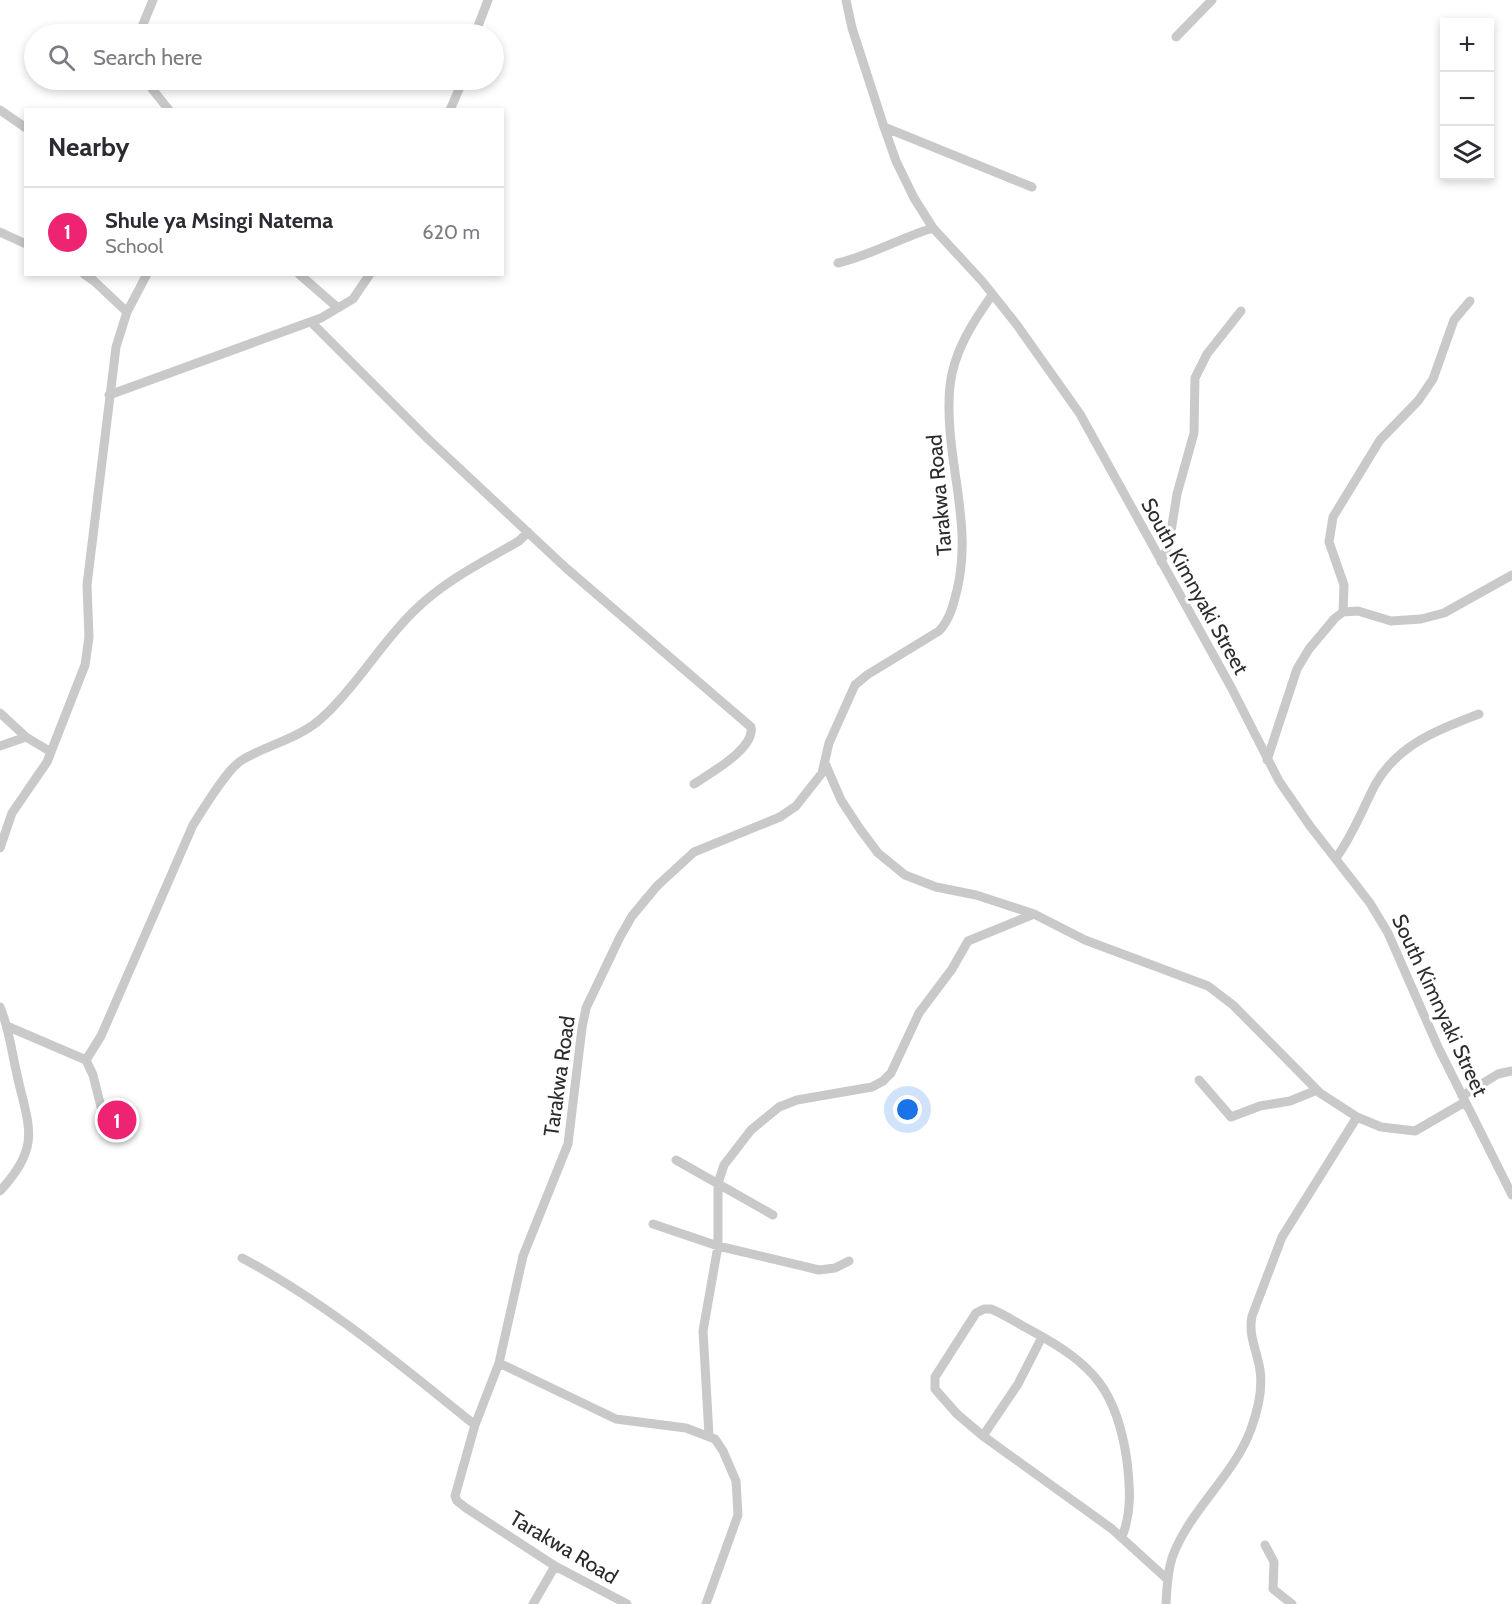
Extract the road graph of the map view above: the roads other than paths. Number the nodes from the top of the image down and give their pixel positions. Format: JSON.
{"nodes":[{"id":1,"x":153,"y":0,"type":"edge"},
{"id":2,"x":489,"y":0,"type":"edge"},
{"id":3,"x":846,"y":0,"type":"edge"},
{"id":4,"x":1212,"y":0,"type":"edge"},
{"id":5,"x":142,"y":24,"type":"edge"},
{"id":6,"x":479,"y":24,"type":"edge"},
{"id":7,"x":1176,"y":37,"type":"dead end"},
{"id":8,"x":153,"y":90,"type":"edge"},
{"id":9,"x":459,"y":90,"type":"edge"},
{"id":10,"x":167,"y":108,"type":"edge"},
{"id":11,"x":451,"y":108,"type":"edge"},
{"id":12,"x":0,"y":110,"type":"edge"},
{"id":13,"x":24,"y":127,"type":"edge"},
{"id":14,"x":884,"y":127,"type":"junction"},
{"id":15,"x":1032,"y":187,"type":"dead end"},
{"id":16,"x":933,"y":228,"type":"junction"},
{"id":17,"x":0,"y":232,"type":"edge"},
{"id":18,"x":24,"y":243,"type":"edge"},
{"id":19,"x":838,"y":263,"type":"dead end"},
{"id":20,"x":87,"y":276,"type":"edge"},
{"id":21,"x":146,"y":276,"type":"edge"},
{"id":22,"x":301,"y":276,"type":"edge"},
{"id":23,"x":369,"y":276,"type":"edge"},
{"id":24,"x":992,"y":295,"type":"junction"},
{"id":25,"x":1470,"y":301,"type":"dead end"},
{"id":26,"x":338,"y":309,"type":"junction"},
{"id":27,"x":1241,"y":311,"type":"dead end"},
{"id":28,"x":127,"y":312,"type":"junction"},
{"id":29,"x":311,"y":322,"type":"junction"},
{"id":30,"x":109,"y":395,"type":"junction"},
{"id":31,"x":528,"y":532,"type":"junction"},
{"id":32,"x":1161,"y":562,"type":"junction"},
{"id":33,"x":1512,"y":575,"type":"edge"},
{"id":34,"x":1343,"y":612,"type":"junction"},
{"id":35,"x":0,"y":713,"type":"edge"},
{"id":36,"x":1479,"y":714,"type":"dead end"},
{"id":37,"x":26,"y":737,"type":"junction"},
{"id":38,"x":0,"y":746,"type":"edge"},
{"id":39,"x":51,"y":752,"type":"junction"},
{"id":40,"x":1267,"y":760,"type":"junction"},
{"id":41,"x":825,"y":763,"type":"junction"},
{"id":42,"x":694,"y":784,"type":"dead end"},
{"id":43,"x":0,"y":848,"type":"edge"},
{"id":44,"x":1336,"y":858,"type":"junction"},
{"id":45,"x":1034,"y":914,"type":"junction"},
{"id":46,"x":0,"y":1006,"type":"edge"},
{"id":47,"x":9,"y":1027,"type":"junction"},
{"id":48,"x":86,"y":1060,"type":"junction"},
{"id":49,"x":1512,"y":1071,"type":"edge"},
{"id":50,"x":1199,"y":1080,"type":"dead end"},
{"id":51,"x":1317,"y":1090,"type":"junction"},
{"id":52,"x":1464,"y":1099,"type":"junction"},
{"id":53,"x":101,"y":1107,"type":"dead end"},
{"id":54,"x":1357,"y":1117,"type":"junction"},
{"id":55,"x":676,"y":1160,"type":"dead end"},
{"id":56,"x":718,"y":1183,"type":"junction"},
{"id":57,"x":2,"y":1185,"type":"edge"},
{"id":58,"x":1512,"y":1195,"type":"edge"},
{"id":59,"x":773,"y":1215,"type":"dead end"},
{"id":60,"x":653,"y":1224,"type":"dead end"},
{"id":61,"x":718,"y":1246,"type":"junction"},
{"id":62,"x":242,"y":1258,"type":"dead end"},
{"id":63,"x":849,"y":1260,"type":"dead end"},
{"id":64,"x":1042,"y":1337,"type":"junction"},
{"id":65,"x":499,"y":1363,"type":"junction"},
{"id":66,"x":475,"y":1425,"type":"junction"},
{"id":67,"x":709,"y":1435,"type":"junction"},
{"id":68,"x":983,"y":1436,"type":"junction"},
{"id":69,"x":1122,"y":1538,"type":"junction"},
{"id":70,"x":1265,"y":1545,"type":"dead end"},
{"id":71,"x":555,"y":1566,"type":"junction"},
{"id":72,"x":1167,"y":1578,"type":"junction"},
{"id":73,"x":532,"y":1604,"type":"edge"},
{"id":74,"x":627,"y":1604,"type":"edge"},
{"id":75,"x":706,"y":1604,"type":"edge"},
{"id":76,"x":1166,"y":1604,"type":"edge"},
{"id":77,"x":1292,"y":1604,"type":"edge"}],
"edges":[{"from":1,"to":5,"type":"street"},
{"from":2,"to":6,"type":"street"},
{"from":3,"to":14,"type":"street","name":"South Kimnyaki Street"},
{"from":4,"to":7,"type":"street"},
{"from":8,"to":10,"type":"street"},
{"from":9,"to":11,"type":"street"},
{"from":12,"to":13,"type":"street"},
{"from":14,"to":15,"type":"street"},
{"from":14,"to":16,"type":"street","name":"South Kimnyaki Street"},
{"from":16,"to":19,"type":"street"},
{"from":16,"to":24,"type":"street","name":"South Kimnyaki Street"},
{"from":17,"to":18,"type":"street"},
{"from":20,"to":28,"type":"street"},
{"from":21,"to":28,"type":"street"},
{"from":22,"to":26,"type":"street"},
{"from":23,"to":26,"type":"street"},
{"from":24,"to":32,"type":"street","name":"South Kimnyaki Street"},
{"from":24,"to":41,"type":"street","name":"Tarakwa Road"},
{"from":25,"to":34,"type":"street"},
{"from":26,"to":29,"type":"street"},
{"from":27,"to":32,"type":"street"},
{"from":28,"to":30,"type":"street"},
{"from":29,"to":30,"type":"street"},
{"from":29,"to":31,"type":"street"},
{"from":30,"to":39,"type":"street"},
{"from":31,"to":42,"type":"street"},
{"from":31,"to":48,"type":"street"},
{"from":32,"to":40,"type":"street","name":"South Kimnyaki Street"},
{"from":33,"to":34,"type":"street"},
{"from":34,"to":40,"type":"street"},
{"from":35,"to":37,"type":"street"},
{"from":36,"to":44,"type":"street"},
{"from":37,"to":38,"type":"street"},
{"from":37,"to":39,"type":"street"},
{"from":39,"to":43,"type":"street"},
{"from":40,"to":44,"type":"street","name":"South Kimnyaki Street"},
{"from":41,"to":45,"type":"street"},
{"from":41,"to":65,"type":"street","name":"Tarakwa Road"},
{"from":44,"to":52,"type":"street","name":"South Kimnyaki Street"},
{"from":45,"to":51,"type":"street"},
{"from":45,"to":56,"type":"street"},
{"from":46,"to":47,"type":"street"},
{"from":47,"to":48,"type":"street"},
{"from":47,"to":57,"type":"street"},
{"from":48,"to":53,"type":"street"},
{"from":49,"to":52,"type":"street"},
{"from":50,"to":51,"type":"street"},
{"from":51,"to":54,"type":"street"},
{"from":52,"to":54,"type":"street"},
{"from":52,"to":58,"type":"street","name":"South Kimnyaki Street"},
{"from":54,"to":72,"type":"street"},
{"from":55,"to":56,"type":"street"},
{"from":56,"to":59,"type":"street"},
{"from":56,"to":61,"type":"street"},
{"from":60,"to":61,"type":"street"},
{"from":61,"to":63,"type":"street"},
{"from":61,"to":67,"type":"street"},
{"from":62,"to":66,"type":"street"},
{"from":64,"to":68,"type":"street"},
{"from":64,"to":68,"type":"street"},
{"from":64,"to":69,"type":"street"},
{"from":65,"to":66,"type":"street","name":"Tarakwa Road"},
{"from":65,"to":67,"type":"street"},
{"from":66,"to":71,"type":"street","name":"Tarakwa Road"},
{"from":67,"to":75,"type":"street"},
{"from":68,"to":69,"type":"street"},
{"from":69,"to":72,"type":"street"},
{"from":70,"to":77,"type":"street"},
{"from":71,"to":73,"type":"street"},
{"from":71,"to":74,"type":"street","name":"Tarakwa Road"},
{"from":72,"to":76,"type":"street"}]}
